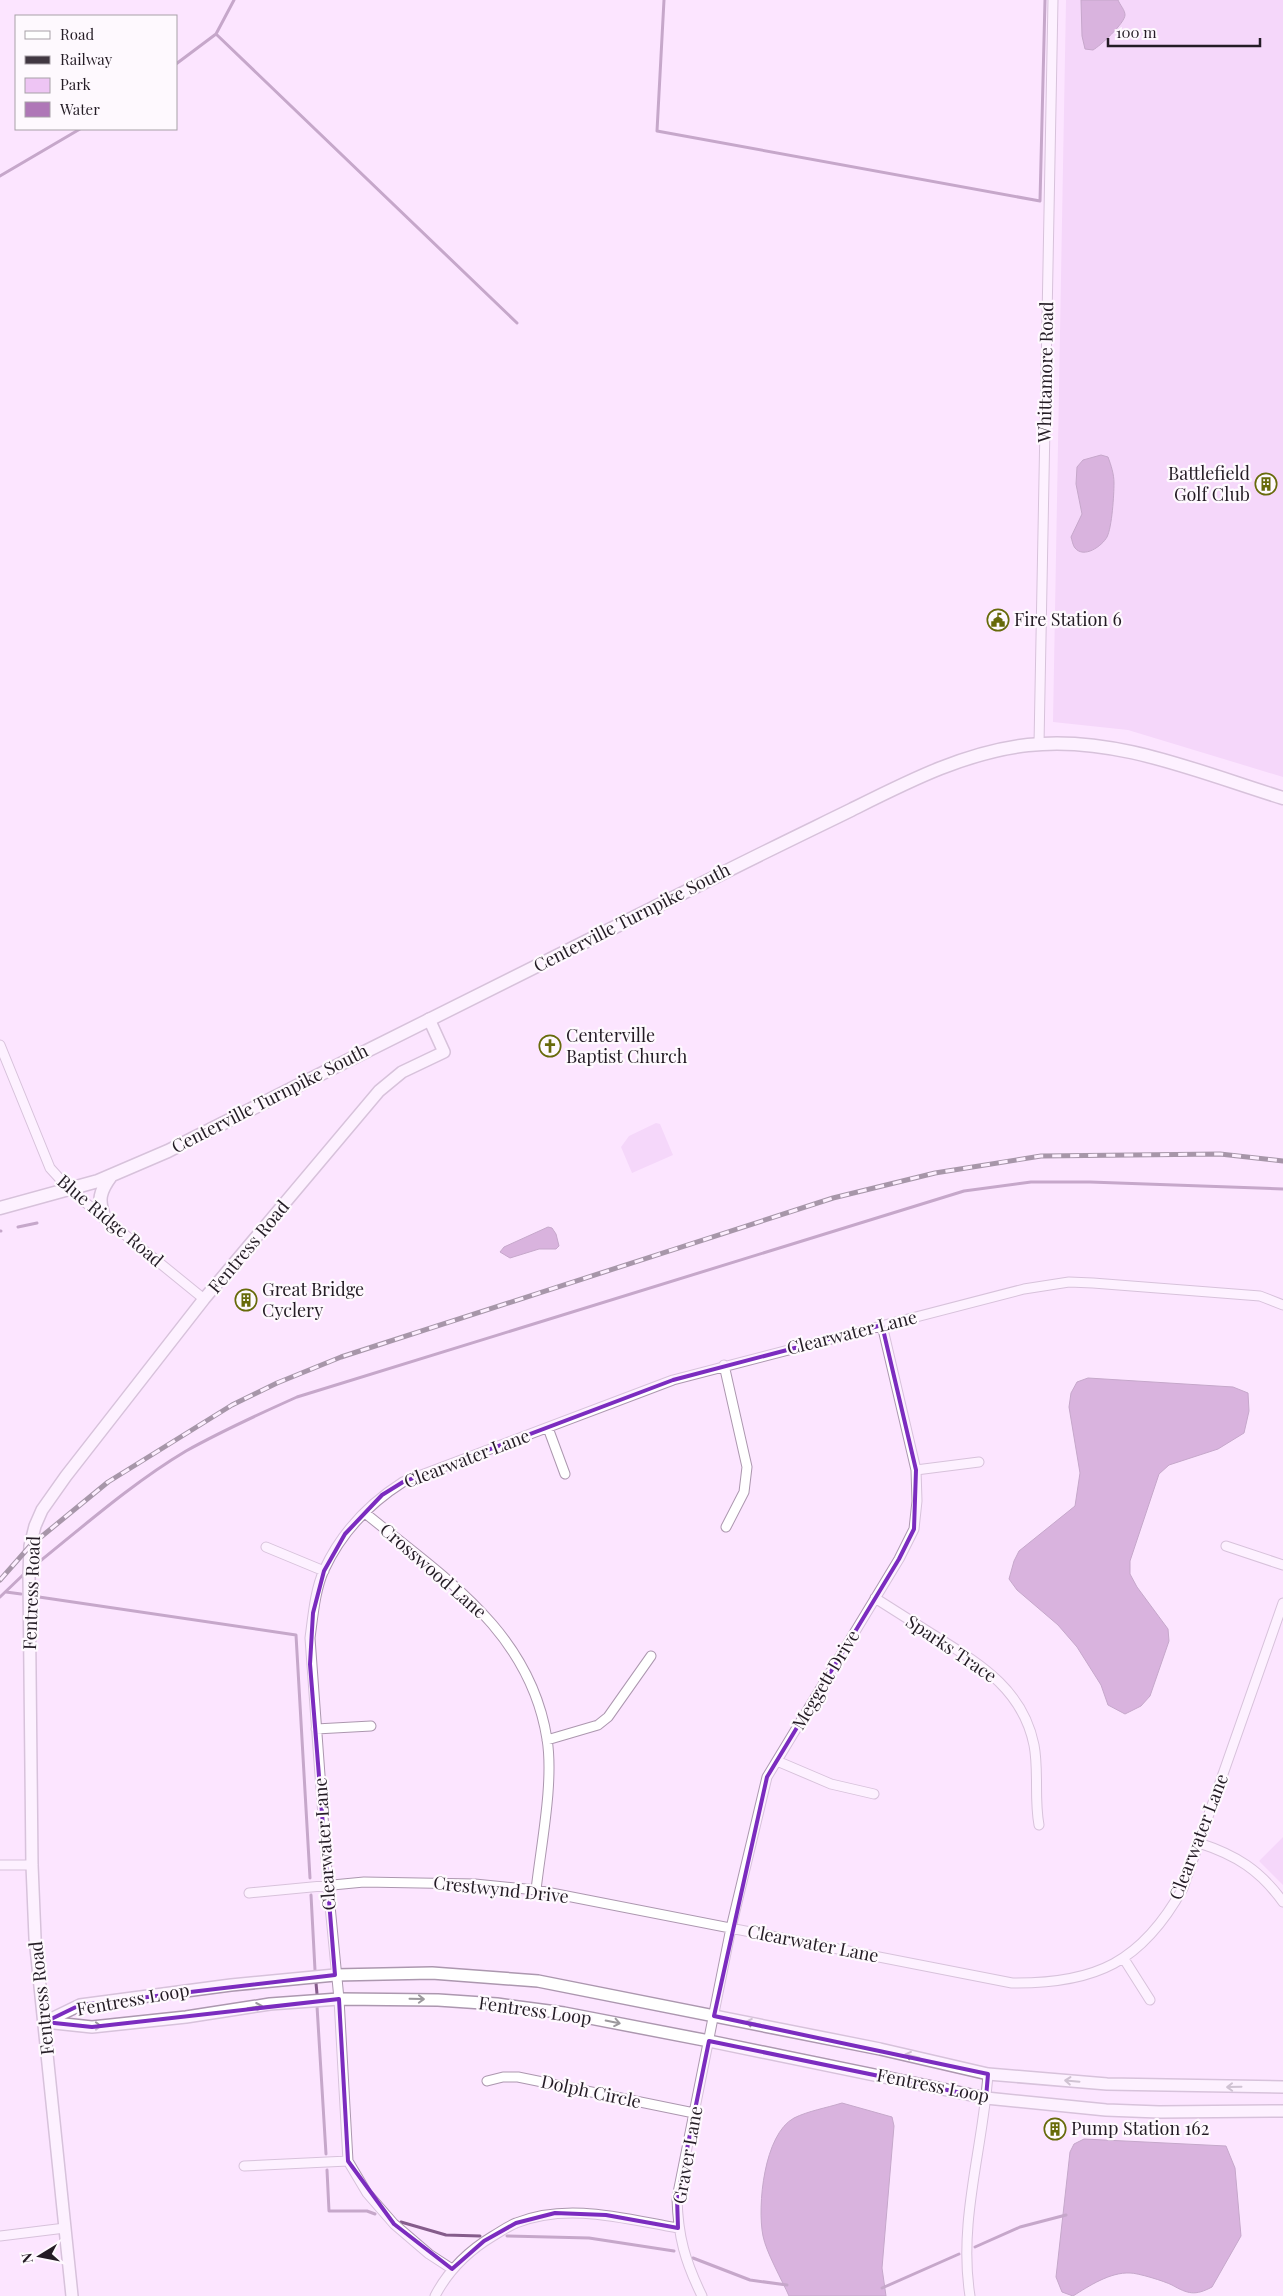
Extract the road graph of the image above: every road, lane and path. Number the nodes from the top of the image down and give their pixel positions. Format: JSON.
{"nodes":[{"id":1,"x":1053,"y":0,"type":"edge"},
{"id":2,"x":1039,"y":744,"type":"junction"},
{"id":3,"x":1283,"y":798,"type":"edge"},
{"id":4,"x":429,"y":1019,"type":"junction"},
{"id":5,"x":0,"y":1045,"type":"edge"},
{"id":6,"x":110,"y":1176,"type":"junction"},
{"id":7,"x":70,"y":1190,"type":"junction"},
{"id":8,"x":0,"y":1208,"type":"edge"},
{"id":9,"x":105,"y":1218,"type":"junction"},
{"id":10,"x":204,"y":1299,"type":"junction"},
{"id":11,"x":1283,"y":1305,"type":"edge"},
{"id":12,"x":882,"y":1325,"type":"junction"},
{"id":13,"x":724,"y":1365,"type":"junction"},
{"id":14,"x":548,"y":1428,"type":"junction"},
{"id":15,"x":979,"y":1462,"type":"dead end"},
{"id":16,"x":916,"y":1470,"type":"junction"},
{"id":17,"x":565,"y":1474,"type":"dead end"},
{"id":18,"x":365,"y":1513,"type":"junction"},
{"id":19,"x":726,"y":1527,"type":"dead end"},
{"id":20,"x":1226,"y":1546,"type":"dead end"},
{"id":21,"x":266,"y":1547,"type":"dead end"},
{"id":22,"x":1283,"y":1565,"type":"edge"},
{"id":23,"x":324,"y":1571,"type":"junction"},
{"id":24,"x":875,"y":1598,"type":"junction"},
{"id":25,"x":1283,"y":1603,"type":"edge"},
{"id":26,"x":651,"y":1656,"type":"dead end"},
{"id":27,"x":371,"y":1726,"type":"dead end"},
{"id":28,"x":316,"y":1730,"type":"junction"},
{"id":29,"x":547,"y":1740,"type":"junction"},
{"id":30,"x":777,"y":1761,"type":"junction"},
{"id":31,"x":874,"y":1794,"type":"dead end"},
{"id":32,"x":1039,"y":1825,"type":"dead end"},
{"id":33,"x":1199,"y":1843,"type":"junction"},
{"id":34,"x":0,"y":1865,"type":"edge"},
{"id":35,"x":32,"y":1866,"type":"junction"},
{"id":36,"x":328,"y":1885,"type":"junction"},
{"id":37,"x":536,"y":1890,"type":"junction"},
{"id":38,"x":249,"y":1892,"type":"dead end"},
{"id":39,"x":1283,"y":1902,"type":"edge"},
{"id":40,"x":731,"y":1928,"type":"junction"},
{"id":41,"x":1124,"y":1959,"type":"junction"},
{"id":42,"x":335,"y":1975,"type":"junction"},
{"id":43,"x":339,"y":1999,"type":"junction"},
{"id":44,"x":1150,"y":2000,"type":"dead end"},
{"id":45,"x":714,"y":2016,"type":"junction"},
{"id":46,"x":45,"y":2022,"type":"junction"},
{"id":47,"x":709,"y":2041,"type":"junction"},
{"id":48,"x":988,"y":2074,"type":"junction"},
{"id":49,"x":487,"y":2081,"type":"dead end"},
{"id":50,"x":1283,"y":2087,"type":"edge"},
{"id":51,"x":986,"y":2098,"type":"junction"},
{"id":52,"x":1283,"y":2111,"type":"edge"},
{"id":53,"x":694,"y":2113,"type":"junction"},
{"id":54,"x":348,"y":2161,"type":"junction"},
{"id":55,"x":244,"y":2166,"type":"dead end"},
{"id":56,"x":65,"y":2228,"type":"junction"},
{"id":57,"x":678,"y":2228,"type":"junction"},
{"id":58,"x":0,"y":2236,"type":"edge"},
{"id":59,"x":452,"y":2269,"type":"junction"},
{"id":60,"x":72,"y":2296,"type":"edge"},
{"id":61,"x":435,"y":2296,"type":"edge"},
{"id":62,"x":702,"y":2296,"type":"edge"},
{"id":63,"x":970,"y":2296,"type":"edge"}],
"edges":[{"from":1,"to":2,"type":"street","name":"Whittamore Road"},
{"from":2,"to":3,"type":"main road","name":"Centerville Turnpike South"},
{"from":2,"to":4,"type":"main road","name":"Centerville Turnpike South"},
{"from":4,"to":6,"type":"main road","name":"Centerville Turnpike South"},
{"from":4,"to":10,"type":"street","name":"Fentress Road"},
{"from":5,"to":7,"type":"street","name":"Blue Ridge Road"},
{"from":6,"to":7,"type":"main road","name":"Centerville Turnpike South"},
{"from":6,"to":9,"type":"main road"},
{"from":7,"to":8,"type":"main road","name":"Centerville Turnpike South"},
{"from":7,"to":9,"type":"street","name":"Blue Ridge Road"},
{"from":9,"to":10,"type":"street","name":"Blue Ridge Road"},
{"from":10,"to":35,"type":"street","name":"Fentress Road"},
{"from":11,"to":12,"type":"street","name":"Clearwater Lane"},
{"from":12,"to":13,"type":"street","name":"Clearwater Lane"},
{"from":12,"to":16,"type":"street","name":"Meggett Drive"},
{"from":13,"to":14,"type":"street","name":"Clearwater Lane"},
{"from":13,"to":19,"type":"street"},
{"from":14,"to":17,"type":"street"},
{"from":14,"to":18,"type":"street","name":"Clearwater Lane"},
{"from":15,"to":16,"type":"street"},
{"from":16,"to":24,"type":"street","name":"Meggett Drive"},
{"from":18,"to":23,"type":"street","name":"Clearwater Lane"},
{"from":18,"to":29,"type":"street","name":"Crosswood Lane"},
{"from":20,"to":22,"type":"street"},
{"from":21,"to":23,"type":"street"},
{"from":23,"to":28,"type":"street","name":"Clearwater Lane"},
{"from":24,"to":30,"type":"street","name":"Meggett Drive"},
{"from":24,"to":32,"type":"street","name":"Sparks Trace"},
{"from":25,"to":33,"type":"street","name":"Clearwater Lane"},
{"from":26,"to":29,"type":"street"},
{"from":27,"to":28,"type":"street"},
{"from":28,"to":36,"type":"street","name":"Clearwater Lane"},
{"from":29,"to":37,"type":"street","name":"Crosswood Lane"},
{"from":30,"to":31,"type":"street"},
{"from":30,"to":40,"type":"street","name":"Meggett Drive"},
{"from":33,"to":39,"type":"street"},
{"from":33,"to":41,"type":"street","name":"Clearwater Lane"},
{"from":34,"to":35,"type":"street"},
{"from":35,"to":46,"type":"street","name":"Fentress Road"},
{"from":36,"to":37,"type":"street","name":"Crestwynd Drive"},
{"from":36,"to":38,"type":"street","name":"Crestwynd Drive"},
{"from":36,"to":42,"type":"street","name":"Clearwater Lane"},
{"from":37,"to":40,"type":"street","name":"Crestwynd Drive"},
{"from":40,"to":41,"type":"street","name":"Clearwater Lane"},
{"from":40,"to":45,"type":"street","name":"Meggett Drive"},
{"from":41,"to":44,"type":"street"},
{"from":42,"to":43,"type":"street","name":"Clearwater Lane"},
{"from":42,"to":45,"type":"street","name":"Fentress Loop"},
{"from":42,"to":46,"type":"street","name":"Fentress Loop"},
{"from":46,"to":43,"type":"street","name":"Fentress Loop","one_way":true},
{"from":43,"to":47,"type":"street","name":"Fentress Loop","one_way":true},
{"from":43,"to":54,"type":"street","name":"Clearwater Lane"},
{"from":45,"to":47,"type":"street","name":"Meggett Drive"},
{"from":48,"to":45,"type":"street","name":"Fentress Loop","one_way":true},
{"from":46,"to":56,"type":"street","name":"Fentress Road"},
{"from":47,"to":51,"type":"street","name":"Fentress Loop"},
{"from":47,"to":53,"type":"street","name":"Graver Lane"},
{"from":50,"to":48,"type":"street","name":"Fentress Loop","one_way":true},
{"from":48,"to":51,"type":"street"},
{"from":49,"to":53,"type":"street","name":"Dolph Circle"},
{"from":51,"to":52,"type":"street","name":"Fentress Loop"},
{"from":51,"to":63,"type":"street"},
{"from":53,"to":57,"type":"street","name":"Graver Lane"},
{"from":54,"to":55,"type":"street"},
{"from":54,"to":59,"type":"street","name":"Clearwater Lane"},
{"from":56,"to":58,"type":"street"},
{"from":56,"to":60,"type":"street","name":"Fentress Road"},
{"from":57,"to":59,"type":"street"},
{"from":57,"to":62,"type":"street","name":"Graver Lane"},
{"from":59,"to":61,"type":"street"}]}
